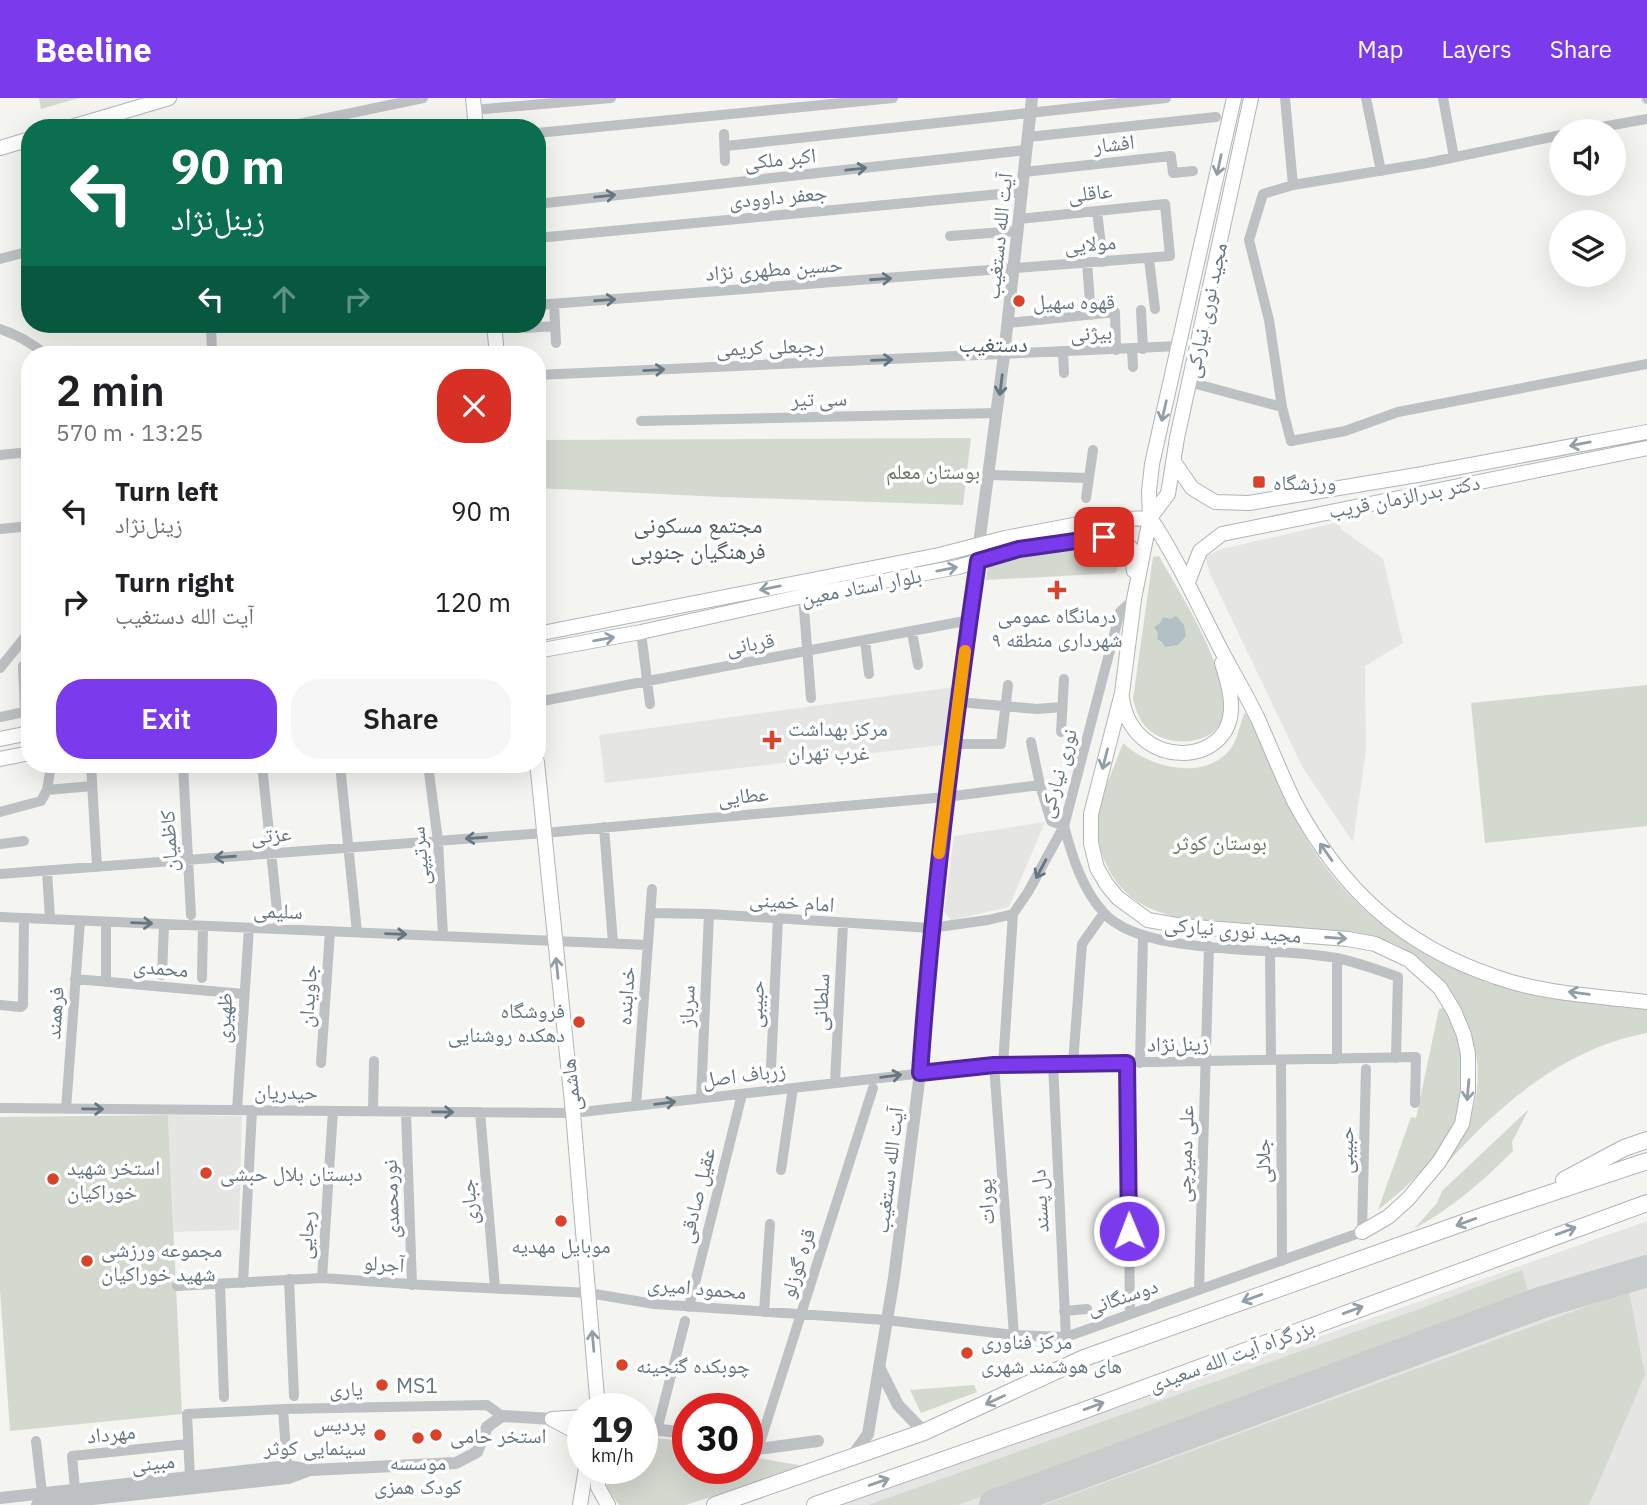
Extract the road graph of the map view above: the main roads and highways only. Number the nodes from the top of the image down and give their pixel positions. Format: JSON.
{"nodes":[{"id":1,"x":169,"y":98,"type":"edge"},
{"id":2,"x":1234,"y":98,"type":"edge"},
{"id":3,"x":1251,"y":98,"type":"edge"},
{"id":4,"x":100,"y":119,"type":"edge"},
{"id":5,"x":21,"y":142,"type":"edge"},
{"id":6,"x":0,"y":148,"type":"edge"},
{"id":7,"x":1647,"y":432,"type":"edge"},
{"id":8,"x":1647,"y":448,"type":"edge"},
{"id":9,"x":1174,"y":462,"type":"junction"},
{"id":10,"x":1249,"y":503,"type":"junction"},
{"id":11,"x":1150,"y":518,"type":"junction"},
{"id":12,"x":1253,"y":526,"type":"junction"},
{"id":13,"x":1188,"y":582,"type":"junction"},
{"id":14,"x":1134,"y":599,"type":"junction"},
{"id":15,"x":546,"y":632,"type":"edge"},
{"id":16,"x":1214,"y":636,"type":"junction"},
{"id":17,"x":546,"y":649,"type":"edge"},
{"id":18,"x":1122,"y":693,"type":"junction"},
{"id":19,"x":21,"y":735,"type":"edge"},
{"id":20,"x":0,"y":739,"type":"edge"},
{"id":21,"x":21,"y":755,"type":"edge"},
{"id":22,"x":0,"y":759,"type":"edge"},
{"id":23,"x":538,"y":773,"type":"edge"},
{"id":24,"x":1647,"y":1002,"type":"edge"},
{"id":25,"x":1647,"y":1140,"type":"edge"},
{"id":26,"x":1647,"y":1161,"type":"edge"},
{"id":27,"x":1647,"y":1203,"type":"edge"},
{"id":28,"x":1518,"y":1204,"type":"junction"},
{"id":29,"x":1362,"y":1232,"type":"road end"},
{"id":30,"x":597,"y":1393,"type":"edge"},
{"id":31,"x":567,"y":1418,"type":"edge"},
{"id":32,"x":567,"y":1427,"type":"edge"},
{"id":33,"x":583,"y":1484,"type":"edge"},
{"id":34,"x":598,"y":1484,"type":"edge"},
{"id":35,"x":605,"y":1503,"type":"edge"},
{"id":36,"x":580,"y":1505,"type":"edge"},
{"id":37,"x":715,"y":1505,"type":"edge"},
{"id":38,"x":815,"y":1505,"type":"edge"}],
"edges":[{"from":1,"to":4,"type":"main road"},
{"from":2,"to":11,"type":"main road","name":"مجید نوری نیارکی","one_way":true},
{"from":3,"to":9,"type":"main road","name":"مجید نوری نیارکی"},
{"from":5,"to":6,"type":"main road"},
{"from":7,"to":10,"type":"main road","name":"دکتر بدرالزمان قریب","one_way":true},
{"from":8,"to":12,"type":"main road","name":"دکتر بدرالزمان قریب"},
{"from":9,"to":10,"type":"main road","name":"دکتر بدرالزمان قریب"},
{"from":9,"to":11,"type":"main road","name":"مجید نوری نیارکی"},
{"from":10,"to":12,"type":"main road"},
{"from":11,"to":13,"type":"main road"},
{"from":11,"to":14,"type":"main road","name":"مجید نوری نیارکی"},
{"from":11,"to":15,"type":"main road","name":"بلوار استاد معین","one_way":true},
{"from":12,"to":13,"type":"main road","name":"دکتر بدرالزمان قریب"},
{"from":13,"to":16,"type":"main road"},
{"from":17,"to":14,"type":"main road","name":"بلوار استاد معین","one_way":true},
{"from":14,"to":18,"type":"main road","name":"مجید نوری نیارکی"},
{"from":16,"to":18,"type":"main road"},
{"from":24,"to":16,"type":"main road","one_way":true},
{"from":18,"to":29,"type":"main road","name":"مجید نوری نیارکی","one_way":true},
{"from":19,"to":20,"type":"main road"},
{"from":21,"to":22,"type":"main road"},
{"from":30,"to":23,"type":"main road","name":"هاشمی","one_way":true},
{"from":25,"to":28,"type":"highway"},
{"from":26,"to":28,"type":"highway"},
{"from":38,"to":27,"type":"highway","name":"بزرگراه آیت الله سعیدی","one_way":true},
{"from":28,"to":37,"type":"highway","one_way":true},
{"from":31,"to":32,"type":"main road"},
{"from":33,"to":36,"type":"main road"},
{"from":34,"to":35,"type":"main road"}]}
